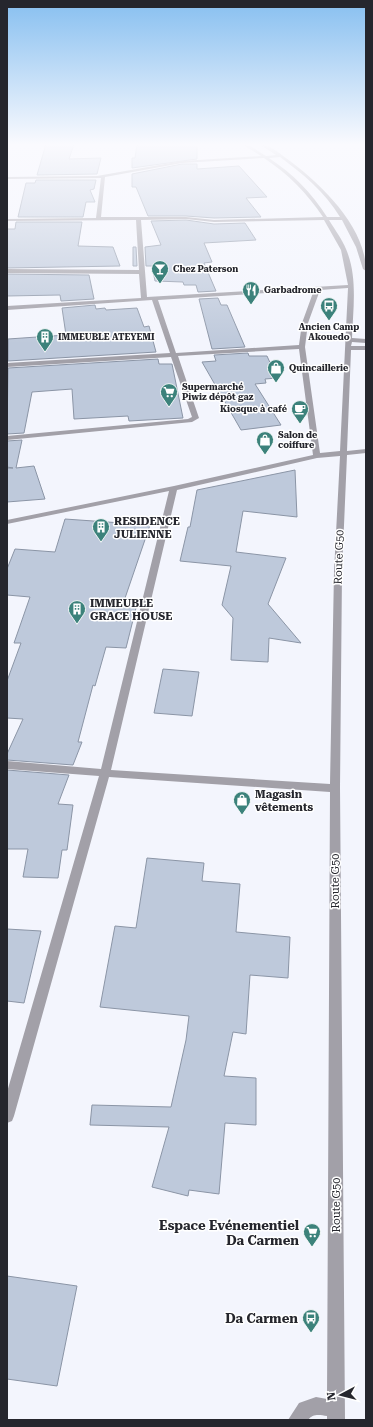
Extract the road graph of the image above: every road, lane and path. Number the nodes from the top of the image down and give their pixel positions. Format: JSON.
{"nodes":[{"id":1,"x":99,"y":211,"type":"edge"},
{"id":2,"x":322,"y":211,"type":"edge"},
{"id":3,"x":339,"y":211,"type":"edge"},
{"id":4,"x":327,"y":218,"type":"junction"},
{"id":5,"x":344,"y":218,"type":"junction"},
{"id":6,"x":98,"y":219,"type":"junction"},
{"id":7,"x":138,"y":219,"type":"junction"},
{"id":8,"x":7,"y":220,"type":"edge"},
{"id":9,"x":366,"y":269,"type":"edge"},
{"id":10,"x":7,"y":270,"type":"edge"},
{"id":11,"x":142,"y":272,"type":"junction"},
{"id":12,"x":351,"y":286,"type":"junction"},
{"id":13,"x":318,"y":288,"type":"junction"},
{"id":14,"x":154,"y":298,"type":"junction"},
{"id":15,"x":144,"y":299,"type":"junction"},
{"id":16,"x":7,"y":308,"type":"edge"},
{"id":17,"x":366,"y":341,"type":"edge"},
{"id":18,"x":348,"y":344,"type":"junction"},
{"id":19,"x":302,"y":346,"type":"junction"},
{"id":20,"x":366,"y":348,"type":"edge"},
{"id":21,"x":174,"y":353,"type":"junction"},
{"id":22,"x":7,"y":365,"type":"edge"},
{"id":23,"x":7,"y":438,"type":"edge"},
{"id":24,"x":366,"y":451,"type":"edge"},
{"id":25,"x":343,"y":452,"type":"junction"},
{"id":26,"x":317,"y":456,"type":"junction"},
{"id":27,"x":174,"y":488,"type":"junction"},
{"id":28,"x":7,"y":522,"type":"edge"},
{"id":29,"x":7,"y":765,"type":"edge"},
{"id":30,"x":105,"y":773,"type":"junction"},
{"id":31,"x":335,"y":788,"type":"junction"},
{"id":32,"x":7,"y":1116,"type":"edge"},
{"id":33,"x":336,"y":1414,"type":"edge"},
{"id":34,"x":297,"y":1420,"type":"edge"}],
"edges":[{"from":1,"to":6,"type":"street"},
{"from":2,"to":4,"type":"street","name":"Route G50"},
{"from":3,"to":5,"type":"street"},
{"from":4,"to":5,"type":"street"},
{"from":4,"to":7,"type":"street"},
{"from":4,"to":12,"type":"street","name":"Route G50"},
{"from":5,"to":9,"type":"street"},
{"from":6,"to":7,"type":"street"},
{"from":6,"to":8,"type":"street"},
{"from":7,"to":11,"type":"street"},
{"from":10,"to":11,"type":"street"},
{"from":11,"to":15,"type":"street"},
{"from":12,"to":13,"type":"street"},
{"from":12,"to":18,"type":"street","name":"Route G50"},
{"from":13,"to":14,"type":"street"},
{"from":13,"to":19,"type":"street"},
{"from":14,"to":15,"type":"street"},
{"from":14,"to":21,"type":"street"},
{"from":15,"to":16,"type":"street"},
{"from":17,"to":18,"type":"street"},
{"from":18,"to":20,"type":"street"},
{"from":18,"to":25,"type":"street","name":"Route G50"},
{"from":19,"to":21,"type":"street"},
{"from":19,"to":26,"type":"street"},
{"from":21,"to":22,"type":"street"},
{"from":21,"to":23,"type":"street"},
{"from":24,"to":25,"type":"street"},
{"from":25,"to":26,"type":"street"},
{"from":25,"to":31,"type":"street","name":"Route G50"},
{"from":26,"to":27,"type":"street"},
{"from":27,"to":28,"type":"street"},
{"from":27,"to":30,"type":"street"},
{"from":29,"to":30,"type":"street"},
{"from":30,"to":31,"type":"street"},
{"from":30,"to":32,"type":"street"},
{"from":31,"to":33,"type":"street","name":"Route G50"},
{"from":33,"to":34,"type":"street"}]}
